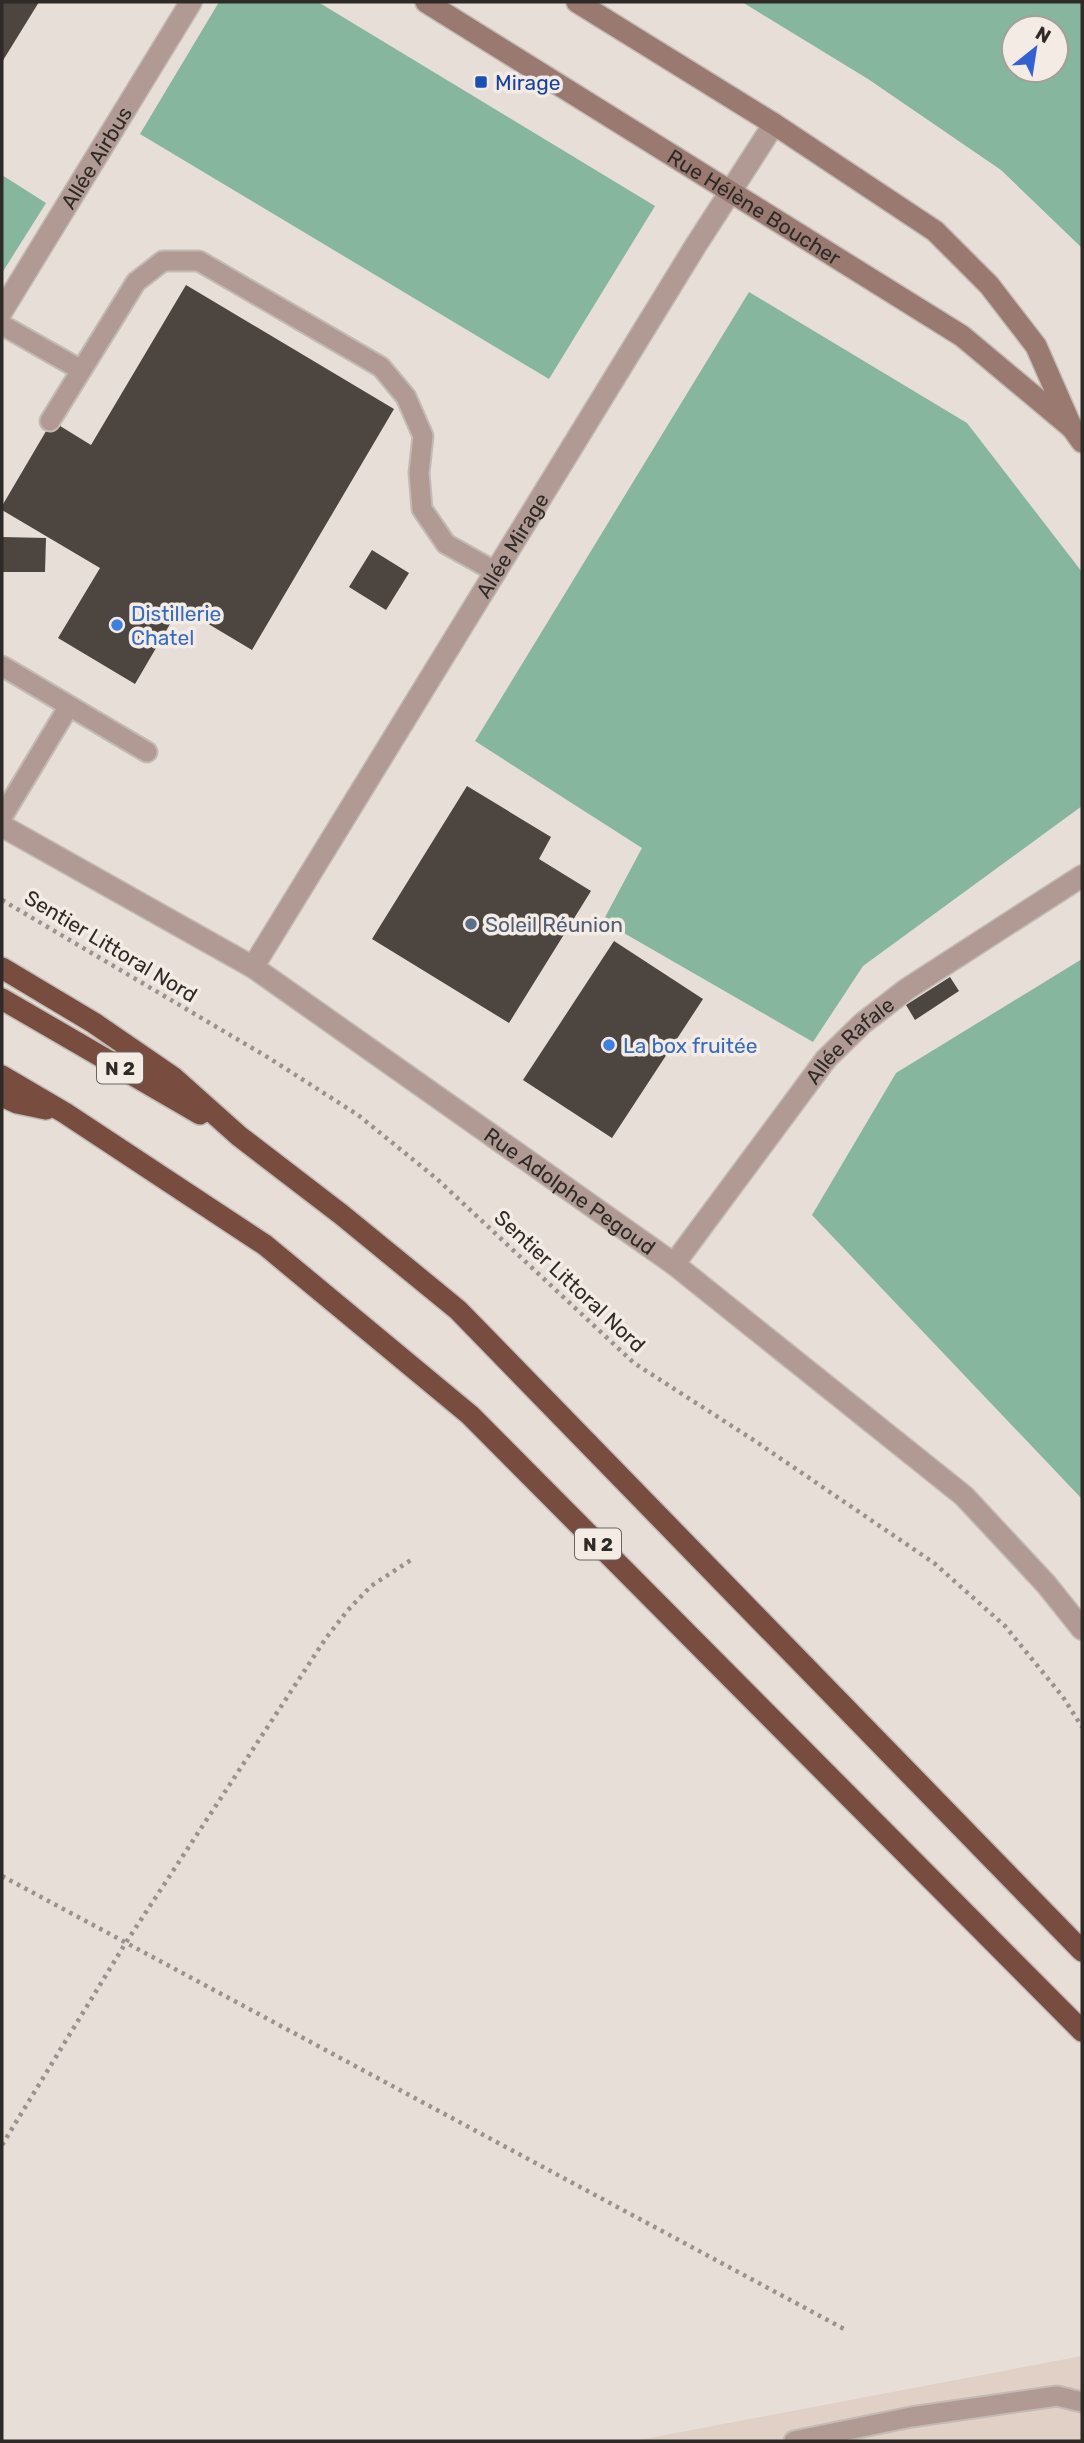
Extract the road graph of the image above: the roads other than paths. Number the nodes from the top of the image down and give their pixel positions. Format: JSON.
{"nodes":[{"id":1,"x":191,"y":2,"type":"edge"},
{"id":2,"x":426,"y":2,"type":"edge"},
{"id":3,"x":577,"y":2,"type":"edge"},
{"id":4,"x":774,"y":124,"type":"junction"},
{"id":5,"x":729,"y":192,"type":"junction"},
{"id":6,"x":2,"y":311,"type":"edge"},
{"id":7,"x":2,"y":325,"type":"edge"},
{"id":8,"x":81,"y":370,"type":"junction"},
{"id":9,"x":50,"y":421,"type":"dead end"},
{"id":10,"x":1077,"y":435,"type":"edge"},
{"id":11,"x":496,"y":572,"type":"junction"},
{"id":12,"x":2,"y":666,"type":"edge"},
{"id":13,"x":69,"y":706,"type":"junction"},
{"id":14,"x":147,"y":752,"type":"dead end"},
{"id":15,"x":2,"y":817,"type":"edge"},
{"id":16,"x":2,"y":826,"type":"edge"},
{"id":17,"x":1082,"y":876,"type":"edge"},
{"id":18,"x":253,"y":967,"type":"junction"},
{"id":19,"x":2,"y":968,"type":"edge"},
{"id":20,"x":2,"y":999,"type":"edge"},
{"id":21,"x":2,"y":1076,"type":"edge"},
{"id":22,"x":2,"y":1096,"type":"edge"},
{"id":23,"x":65,"y":1113,"type":"junction"},
{"id":24,"x":239,"y":1136,"type":"junction"},
{"id":25,"x":674,"y":1264,"type":"junction"},
{"id":26,"x":1082,"y":1629,"type":"edge"},
{"id":27,"x":1082,"y":1951,"type":"edge"},
{"id":28,"x":1082,"y":2031,"type":"edge"},
{"id":29,"x":1082,"y":2402,"type":"edge"},
{"id":30,"x":794,"y":2441,"type":"edge"}],
"edges":[{"from":1,"to":6,"type":"street","name":"Allée Airbus"},
{"from":2,"to":5,"type":"street","name":"Rue Hélène Boucher"},
{"from":3,"to":4,"type":"street","name":"Rue Hélène Boucher"},
{"from":4,"to":5,"type":"street","name":"Allée Mirage"},
{"from":4,"to":10,"type":"street","name":"Rue Hélène Boucher"},
{"from":5,"to":10,"type":"street","name":"Rue Hélène Boucher"},
{"from":5,"to":11,"type":"street","name":"Allée Mirage"},
{"from":7,"to":8,"type":"lane"},
{"from":8,"to":9,"type":"lane"},
{"from":8,"to":11,"type":"lane"},
{"from":11,"to":18,"type":"street","name":"Allée Mirage"},
{"from":12,"to":13,"type":"lane"},
{"from":13,"to":14,"type":"lane"},
{"from":13,"to":15,"type":"lane"},
{"from":16,"to":18,"type":"street","name":"Rue Adolphe Pegoud"},
{"from":17,"to":25,"type":"street","name":"Allée Rafale"},
{"from":18,"to":25,"type":"street","name":"Rue Adolphe Pegoud"},
{"from":19,"to":24,"type":"highway"},
{"from":20,"to":24,"type":"highway","number":"N 2"},
{"from":21,"to":23,"type":"highway","number":"N 2"},
{"from":22,"to":23,"type":"highway"},
{"from":23,"to":28,"type":"highway","number":"N 2"},
{"from":24,"to":27,"type":"highway","number":"N 2"},
{"from":25,"to":26,"type":"street","name":"Rue Adolphe Pegoud"},
{"from":29,"to":30,"type":"lane"}]}
